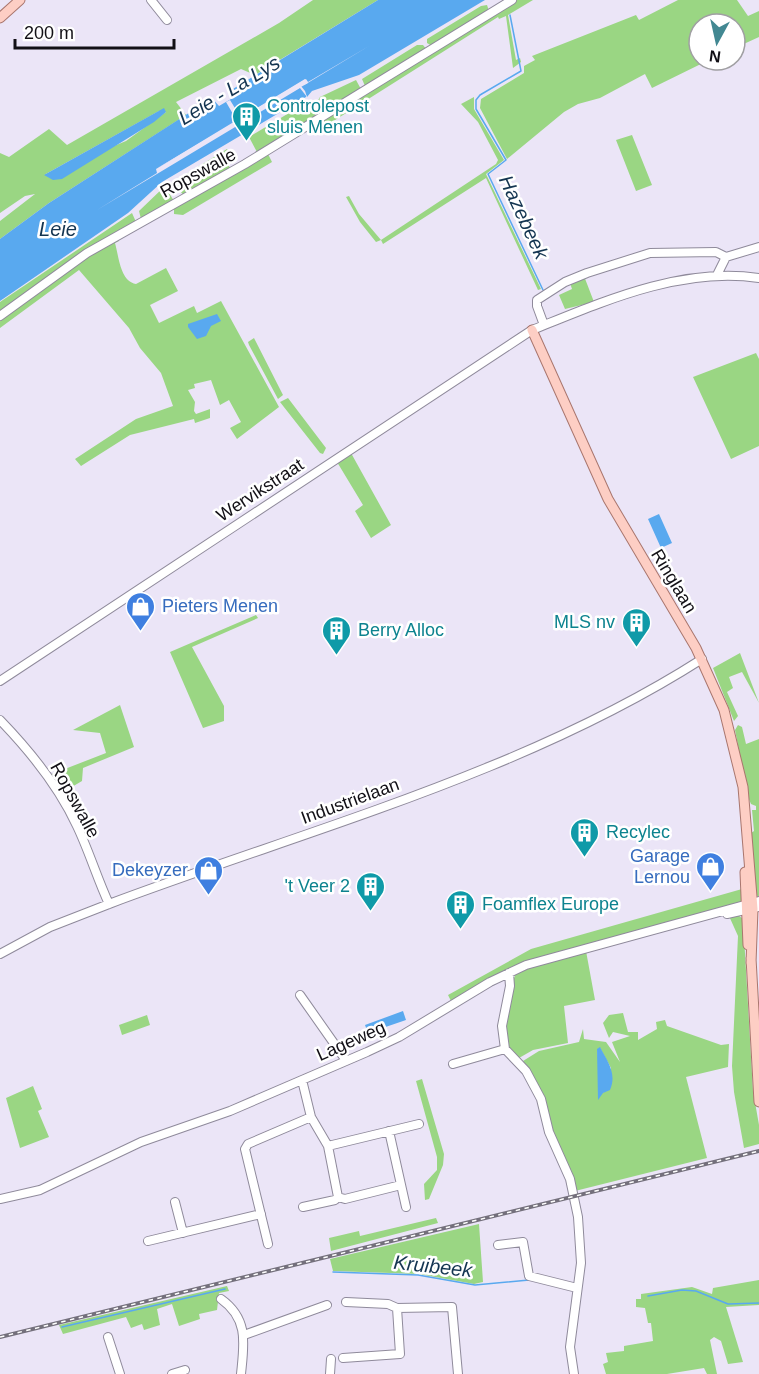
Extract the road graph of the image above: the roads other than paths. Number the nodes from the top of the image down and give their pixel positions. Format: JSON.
{"nodes":[{"id":1,"x":20,"y":0,"type":"edge"},
{"id":2,"x":151,"y":0,"type":"edge"},
{"id":3,"x":512,"y":0,"type":"edge"},
{"id":4,"x":0,"y":18,"type":"edge"},
{"id":5,"x":167,"y":20,"type":"dead end"},
{"id":6,"x":759,"y":247,"type":"edge"},
{"id":7,"x":726,"y":257,"type":"junction"},
{"id":8,"x":717,"y":275,"type":"junction"},
{"id":9,"x":759,"y":278,"type":"edge"},
{"id":10,"x":0,"y":316,"type":"edge"},
{"id":11,"x":538,"y":327,"type":"junction"},
{"id":12,"x":702,"y":659,"type":"junction"},
{"id":13,"x":0,"y":681,"type":"edge"},
{"id":14,"x":0,"y":720,"type":"edge"},
{"id":15,"x":109,"y":904,"type":"junction"},
{"id":16,"x":753,"y":906,"type":"edge"},
{"id":17,"x":0,"y":954,"type":"edge"},
{"id":18,"x":509,"y":973,"type":"junction"},
{"id":19,"x":300,"y":995,"type":"dead end"},
{"id":20,"x":505,"y":1048,"type":"junction"},
{"id":21,"x":345,"y":1059,"type":"junction"},
{"id":22,"x":453,"y":1064,"type":"dead end"},
{"id":23,"x":302,"y":1080,"type":"junction"},
{"id":24,"x":759,"y":1102,"type":"edge"},
{"id":25,"x":311,"y":1117,"type":"junction"},
{"id":26,"x":419,"y":1124,"type":"dead end"},
{"id":27,"x":389,"y":1131,"type":"junction"},
{"id":28,"x":328,"y":1146,"type":"junction"},
{"id":29,"x":401,"y":1185,"type":"junction"},
{"id":30,"x":338,"y":1197,"type":"junction"},
{"id":31,"x":0,"y":1198,"type":"edge"},
{"id":32,"x":175,"y":1202,"type":"dead end"},
{"id":33,"x":303,"y":1207,"type":"dead end"},
{"id":34,"x":406,"y":1208,"type":"dead end"},
{"id":35,"x":261,"y":1214,"type":"junction"},
{"id":36,"x":183,"y":1233,"type":"junction"},
{"id":37,"x":148,"y":1241,"type":"dead end"},
{"id":38,"x":268,"y":1245,"type":"dead end"},
{"id":39,"x":498,"y":1245,"type":"dead end"},
{"id":40,"x":577,"y":1288,"type":"junction"},
{"id":41,"x":221,"y":1299,"type":"dead end"},
{"id":42,"x":346,"y":1302,"type":"dead end"},
{"id":43,"x":327,"y":1305,"type":"dead end"},
{"id":44,"x":397,"y":1308,"type":"junction"},
{"id":45,"x":244,"y":1335,"type":"junction"},
{"id":46,"x":108,"y":1337,"type":"dead end"},
{"id":47,"x":344,"y":1358,"type":"dead end"},
{"id":48,"x":331,"y":1359,"type":"dead end"},
{"id":49,"x":185,"y":1370,"type":"dead end"},
{"id":50,"x":120,"y":1374,"type":"edge"},
{"id":51,"x":172,"y":1374,"type":"edge"},
{"id":52,"x":241,"y":1374,"type":"edge"},
{"id":53,"x":330,"y":1374,"type":"edge"},
{"id":54,"x":458,"y":1374,"type":"edge"},
{"id":55,"x":574,"y":1374,"type":"edge"}],
"edges":[{"from":1,"to":4,"type":"main road"},
{"from":2,"to":5,"type":"street"},
{"from":3,"to":10,"type":"street","name":"Ropswalle"},
{"from":6,"to":7,"type":"street"},
{"from":7,"to":8,"type":"street"},
{"from":7,"to":11,"type":"street"},
{"from":8,"to":9,"type":"street","name":"Wervikstraat"},
{"from":8,"to":11,"type":"street","name":"Wervikstraat"},
{"from":11,"to":12,"type":"main road","name":"Ringlaan"},
{"from":11,"to":13,"type":"street","name":"Wervikstraat"},
{"from":12,"to":15,"type":"street","name":"Industrielaan"},
{"from":12,"to":16,"type":"main road","name":"Ringlaan"},
{"from":14,"to":15,"type":"street","name":"Ropswalle"},
{"from":15,"to":17,"type":"street","name":"Industrielaan"},
{"from":16,"to":18,"type":"street","name":"Lageweg"},
{"from":16,"to":24,"type":"main road","name":"Ringlaan"},
{"from":18,"to":20,"type":"street"},
{"from":18,"to":21,"type":"street","name":"Lageweg"},
{"from":19,"to":21,"type":"street"},
{"from":20,"to":22,"type":"street"},
{"from":20,"to":40,"type":"street"},
{"from":21,"to":23,"type":"street","name":"Lageweg"},
{"from":23,"to":25,"type":"street"},
{"from":23,"to":31,"type":"street","name":"Lageweg"},
{"from":25,"to":28,"type":"street"},
{"from":25,"to":35,"type":"street"},
{"from":26,"to":27,"type":"street"},
{"from":27,"to":28,"type":"street"},
{"from":27,"to":29,"type":"street"},
{"from":28,"to":30,"type":"street"},
{"from":29,"to":30,"type":"street"},
{"from":29,"to":34,"type":"street"},
{"from":30,"to":33,"type":"street"},
{"from":32,"to":36,"type":"street"},
{"from":35,"to":36,"type":"street"},
{"from":35,"to":38,"type":"street"},
{"from":36,"to":37,"type":"street"},
{"from":39,"to":40,"type":"street"},
{"from":40,"to":55,"type":"street"},
{"from":41,"to":45,"type":"street"},
{"from":42,"to":44,"type":"street"},
{"from":43,"to":45,"type":"street"},
{"from":44,"to":47,"type":"street"},
{"from":44,"to":54,"type":"street"},
{"from":45,"to":52,"type":"street"},
{"from":46,"to":50,"type":"street"},
{"from":48,"to":53,"type":"street"},
{"from":49,"to":51,"type":"street"}]}
